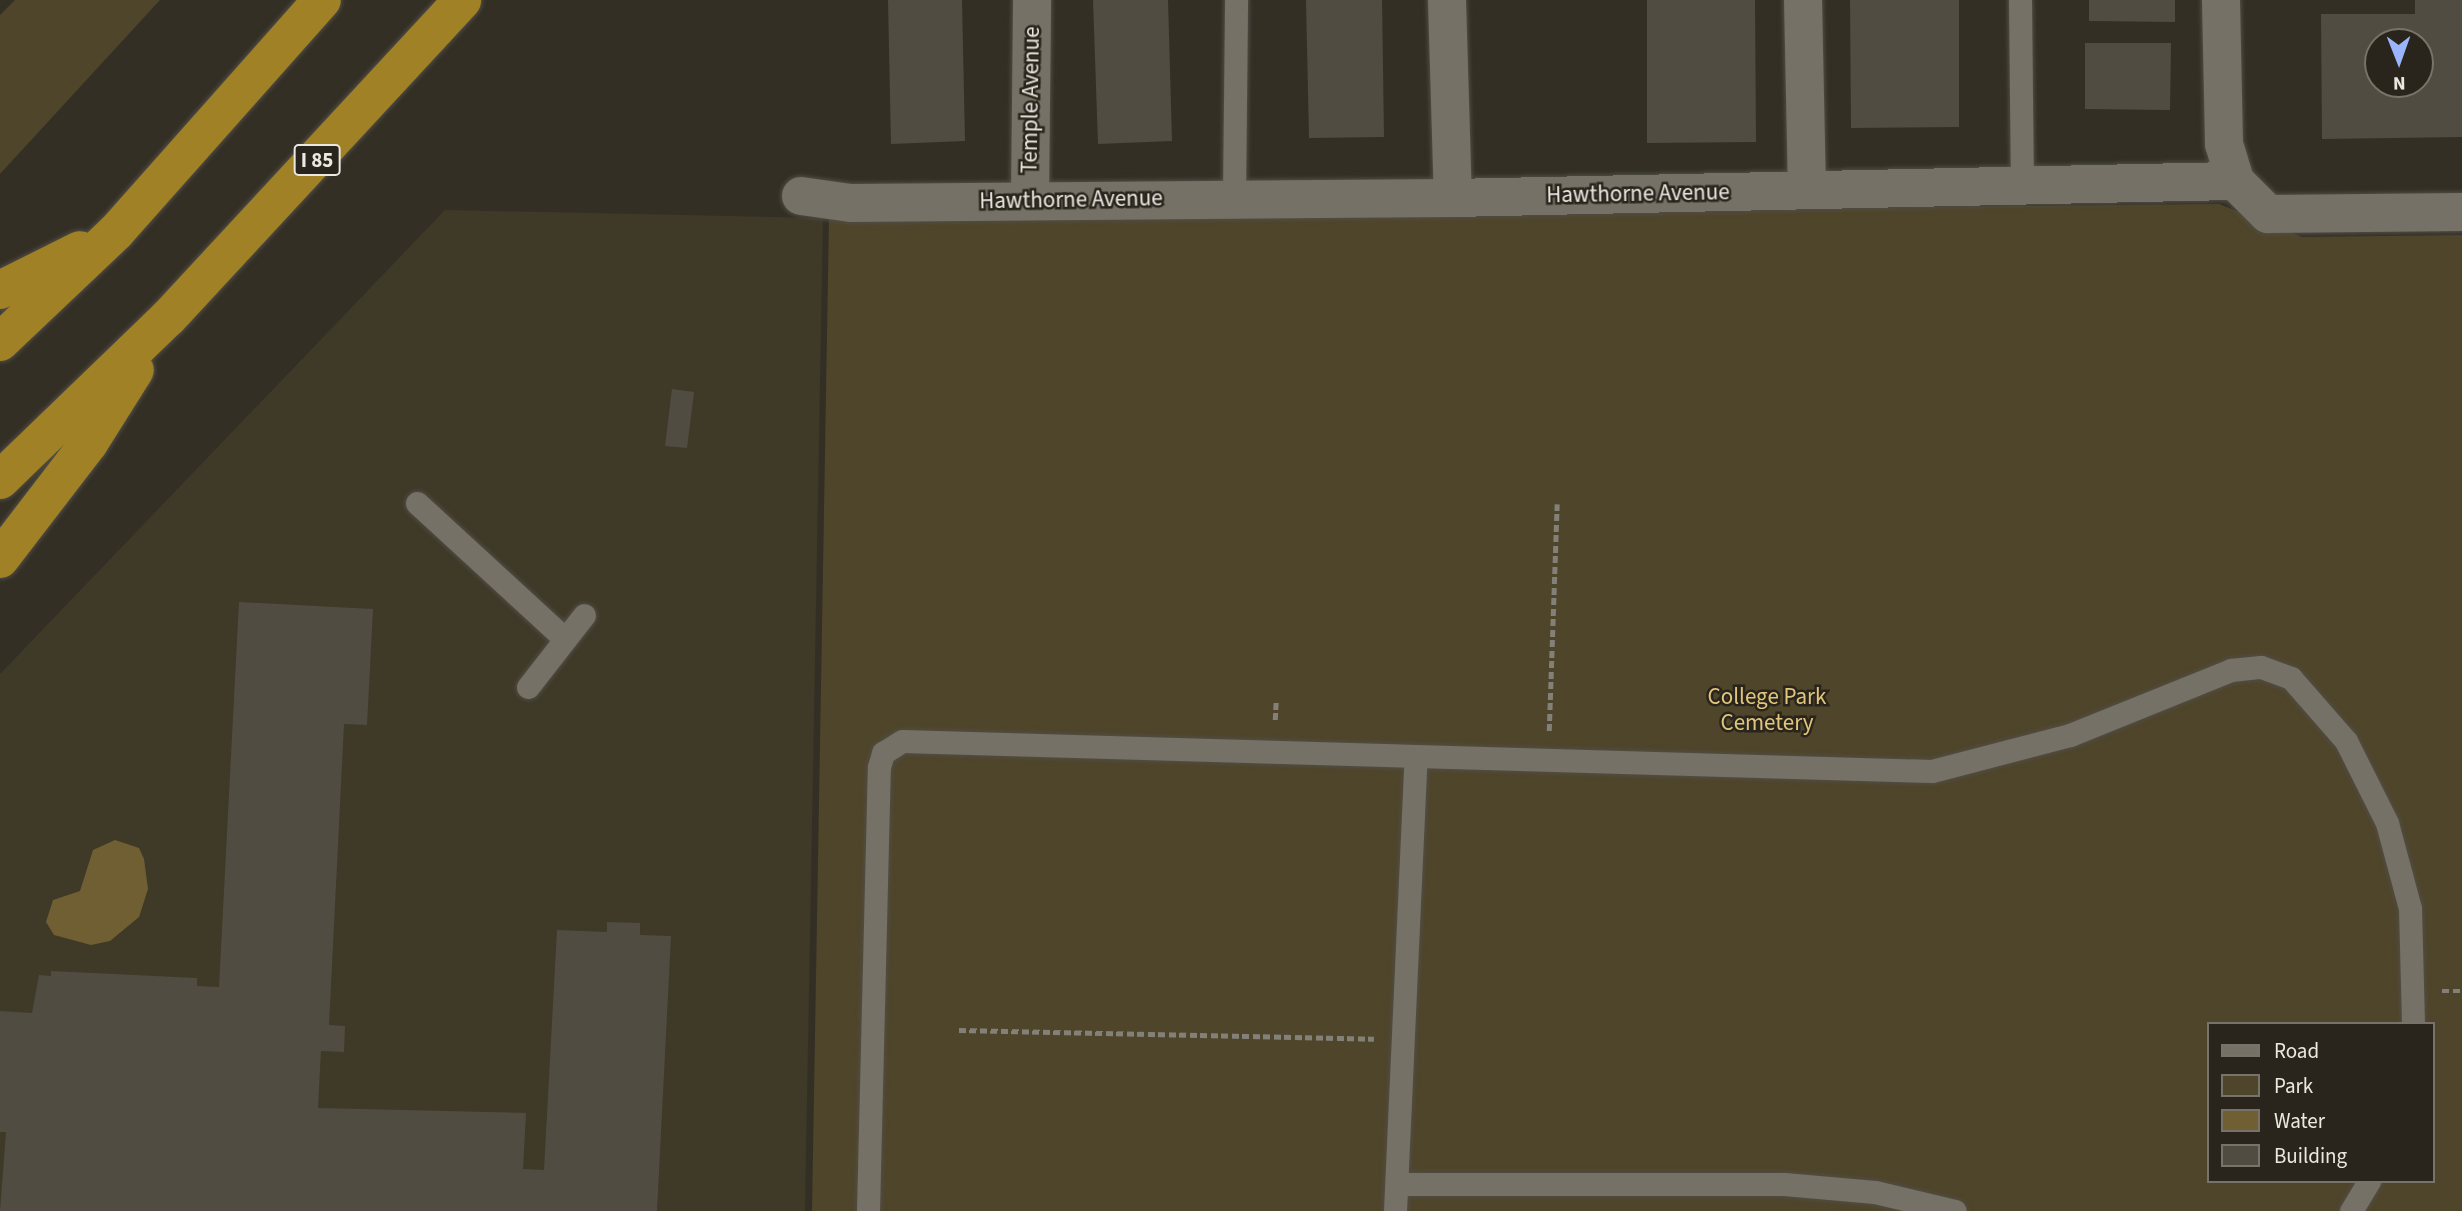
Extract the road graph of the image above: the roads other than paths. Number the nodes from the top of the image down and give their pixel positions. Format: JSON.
{"nodes":[{"id":1,"x":322,"y":0,"type":"edge"},
{"id":2,"x":462,"y":0,"type":"edge"},
{"id":3,"x":1032,"y":0,"type":"edge"},
{"id":4,"x":1236,"y":0,"type":"edge"},
{"id":5,"x":1447,"y":0,"type":"edge"},
{"id":6,"x":1803,"y":0,"type":"edge"},
{"id":7,"x":2020,"y":0,"type":"edge"},
{"id":8,"x":2221,"y":0,"type":"edge"},
{"id":9,"x":2235,"y":181,"type":"junction"},
{"id":10,"x":2022,"y":185,"type":"junction"},
{"id":11,"x":1807,"y":190,"type":"junction"},
{"id":12,"x":801,"y":196,"type":"dead end"},
{"id":13,"x":1234,"y":198,"type":"junction"},
{"id":14,"x":1453,"y":198,"type":"junction"},
{"id":15,"x":1030,"y":199,"type":"junction"},
{"id":16,"x":2462,"y":212,"type":"edge"},
{"id":17,"x":117,"y":232,"type":"junction"},
{"id":18,"x":0,"y":290,"type":"edge"},
{"id":19,"x":168,"y":318,"type":"junction"},
{"id":20,"x":0,"y":342,"type":"edge"},
{"id":21,"x":0,"y":480,"type":"edge"},
{"id":22,"x":417,"y":503,"type":"dead end"},
{"id":23,"x":0,"y":559,"type":"edge"},
{"id":24,"x":584,"y":615,"type":"dead end"},
{"id":25,"x":565,"y":639,"type":"junction"},
{"id":26,"x":528,"y":687,"type":"dead end"},
{"id":27,"x":1416,"y":756,"type":"junction"},
{"id":28,"x":2413,"y":1022,"type":"edge"},
{"id":29,"x":2368,"y":1183,"type":"edge"},
{"id":30,"x":1397,"y":1184,"type":"junction"},
{"id":31,"x":868,"y":1211,"type":"edge"},
{"id":32,"x":1395,"y":1211,"type":"edge"},
{"id":33,"x":1955,"y":1211,"type":"edge"},
{"id":34,"x":2351,"y":1211,"type":"edge"}],
"edges":[{"from":1,"to":17,"type":"highway"},
{"from":2,"to":19,"type":"highway","number":"I 85"},
{"from":3,"to":15,"type":"street","name":"Temple Avenue"},
{"from":4,"to":13,"type":"lane"},
{"from":5,"to":14,"type":"street"},
{"from":6,"to":11,"type":"street"},
{"from":7,"to":10,"type":"lane"},
{"from":8,"to":9,"type":"street"},
{"from":9,"to":10,"type":"street","name":"Hawthorne Avenue"},
{"from":9,"to":16,"type":"street"},
{"from":10,"to":11,"type":"street","name":"Hawthorne Avenue"},
{"from":11,"to":14,"type":"street","name":"Hawthorne Avenue"},
{"from":12,"to":15,"type":"street","name":"Hawthorne Avenue"},
{"from":13,"to":14,"type":"street","name":"Hawthorne Avenue"},
{"from":13,"to":15,"type":"street","name":"Hawthorne Avenue"},
{"from":17,"to":18,"type":"highway"},
{"from":17,"to":20,"type":"highway"},
{"from":19,"to":21,"type":"highway","number":"I 85"},
{"from":19,"to":23,"type":"highway"},
{"from":22,"to":25,"type":"lane"},
{"from":24,"to":25,"type":"lane"},
{"from":25,"to":26,"type":"lane"},
{"from":27,"to":28,"type":"lane"},
{"from":27,"to":30,"type":"lane"},
{"from":27,"to":31,"type":"lane"},
{"from":29,"to":34,"type":"lane"},
{"from":30,"to":32,"type":"lane"},
{"from":30,"to":33,"type":"lane"}]}
